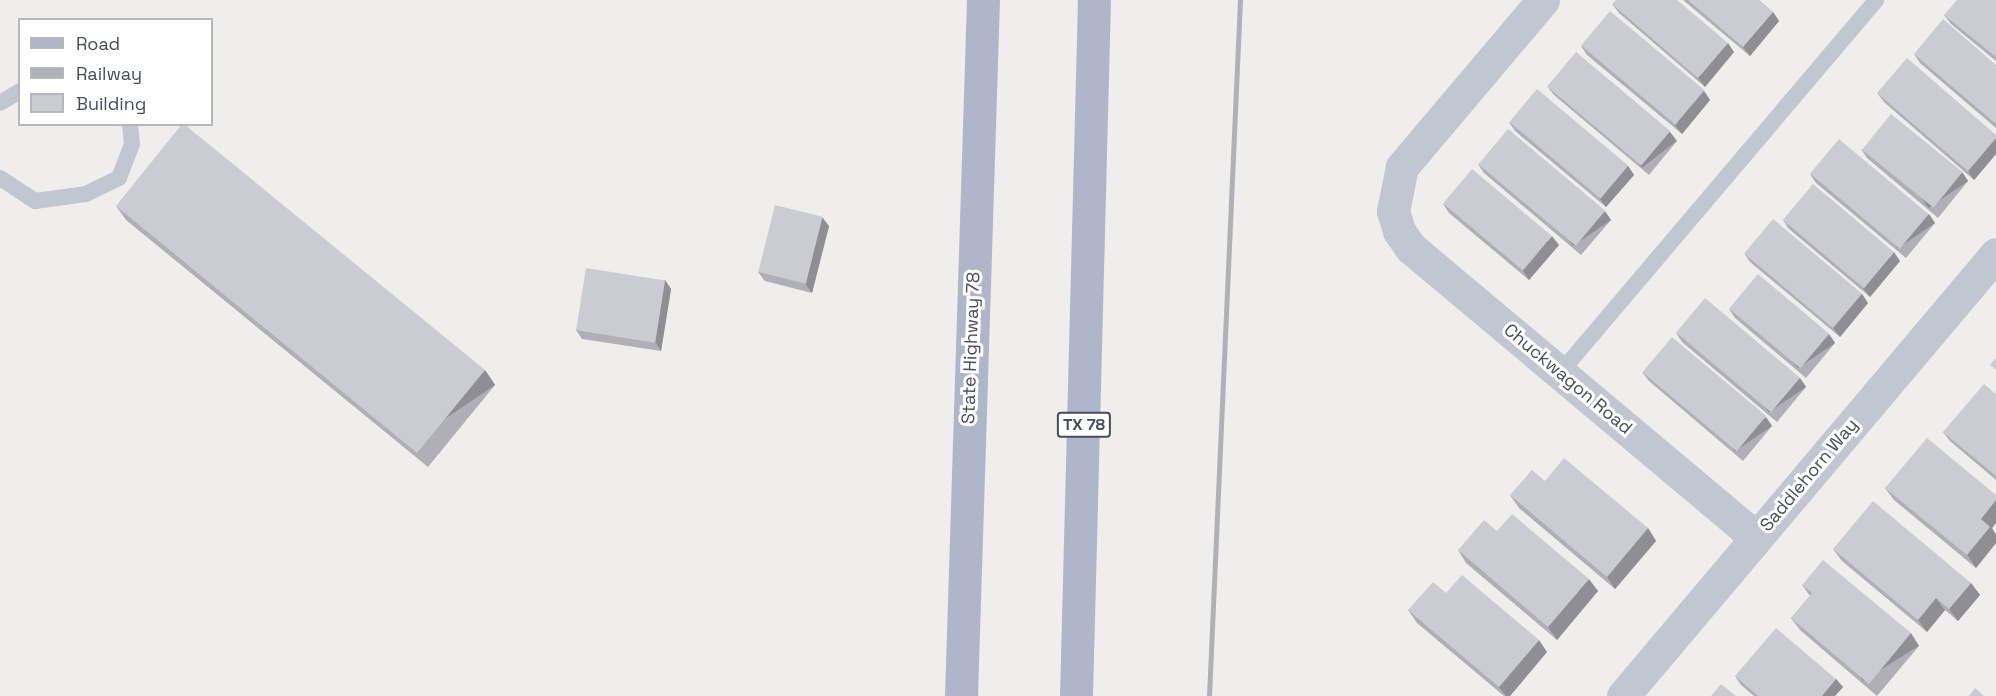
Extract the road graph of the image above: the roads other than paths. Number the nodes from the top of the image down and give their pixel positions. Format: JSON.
{"nodes":[{"id":1,"x":983,"y":0,"type":"edge"},
{"id":2,"x":1094,"y":0,"type":"edge"},
{"id":3,"x":1543,"y":0,"type":"edge"},
{"id":4,"x":1876,"y":0,"type":"edge"},
{"id":5,"x":18,"y":92,"type":"edge"},
{"id":6,"x":0,"y":103,"type":"edge"},
{"id":7,"x":130,"y":126,"type":"edge"},
{"id":8,"x":0,"y":178,"type":"edge"},
{"id":9,"x":1996,"y":254,"type":"edge"},
{"id":10,"x":1560,"y":373,"type":"junction"},
{"id":11,"x":1756,"y":537,"type":"junction"},
{"id":12,"x":961,"y":696,"type":"edge"},
{"id":13,"x":1076,"y":696,"type":"edge"},
{"id":14,"x":1623,"y":696,"type":"edge"}],
"edges":[{"from":1,"to":12,"type":"main road","name":"State Highway 78"},
{"from":2,"to":13,"type":"main road","number":"TX 78"},
{"from":3,"to":10,"type":"street","name":"Chuckwagon Road"},
{"from":4,"to":10,"type":"lane"},
{"from":5,"to":6,"type":"lane"},
{"from":7,"to":8,"type":"lane"},
{"from":9,"to":11,"type":"street","name":"Saddlehorn Way"},
{"from":10,"to":11,"type":"street","name":"Chuckwagon Road"},
{"from":11,"to":14,"type":"street","name":"Saddlehorn Way"}]}
